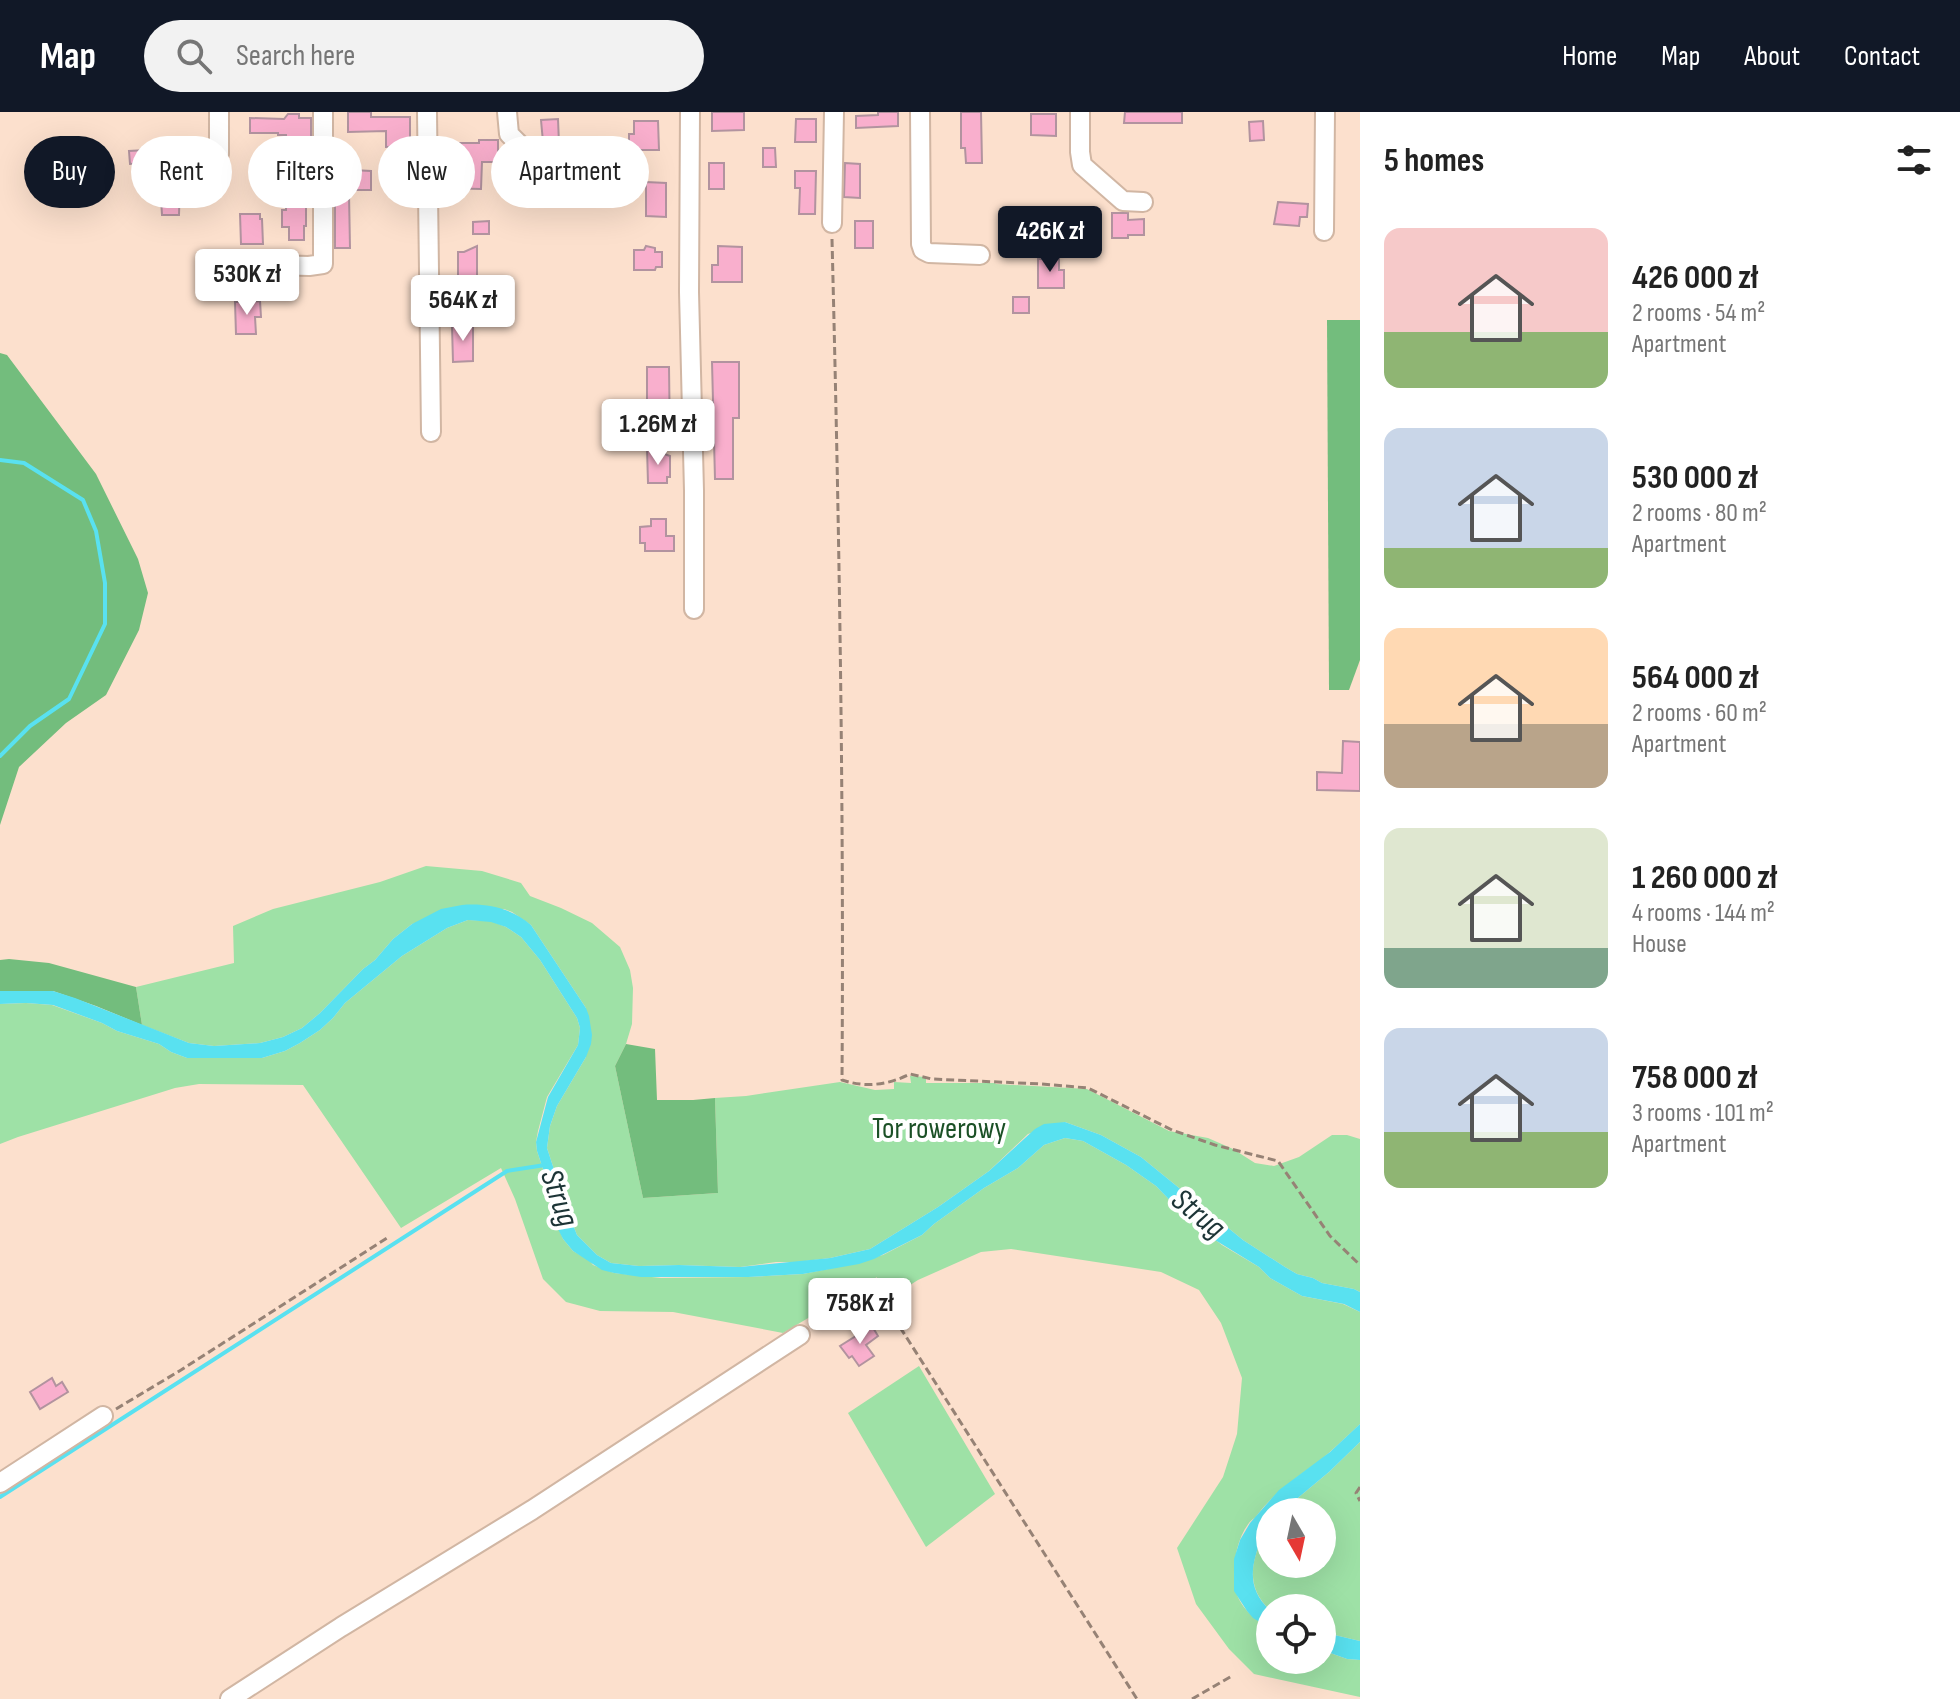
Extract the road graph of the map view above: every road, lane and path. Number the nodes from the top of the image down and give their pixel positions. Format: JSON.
{"nodes":[{"id":1,"x":219,"y":112,"type":"edge"},
{"id":2,"x":323,"y":112,"type":"edge"},
{"id":3,"x":427,"y":112,"type":"edge"},
{"id":4,"x":507,"y":112,"type":"edge"},
{"id":5,"x":690,"y":112,"type":"edge"},
{"id":6,"x":834,"y":112,"type":"edge"},
{"id":7,"x":920,"y":112,"type":"edge"},
{"id":8,"x":1080,"y":112,"type":"edge"},
{"id":9,"x":1325,"y":112,"type":"edge"},
{"id":10,"x":219,"y":136,"type":"edge"},
{"id":11,"x":511,"y":136,"type":"edge"},
{"id":12,"x":1143,"y":202,"type":"dead end"},
{"id":13,"x":832,"y":223,"type":"joint"},
{"id":14,"x":1324,"y":231,"type":"dead end"},
{"id":15,"x":980,"y":255,"type":"dead end"},
{"id":16,"x":271,"y":265,"type":"dead end"},
{"id":17,"x":431,"y":432,"type":"dead end"},
{"id":18,"x":694,"y":609,"type":"dead end"},
{"id":19,"x":387,"y":1238,"type":"dead end"},
{"id":20,"x":1360,"y":1265,"type":"edge"},
{"id":21,"x":800,"y":1335,"type":"joint"},
{"id":22,"x":103,"y":1416,"type":"joint"},
{"id":23,"x":0,"y":1483,"type":"edge"},
{"id":24,"x":1360,"y":1487,"type":"edge"},
{"id":25,"x":1360,"y":1501,"type":"edge"},
{"id":26,"x":1232,"y":1676,"type":"dead end"},
{"id":27,"x":230,"y":1699,"type":"edge"},
{"id":28,"x":1137,"y":1699,"type":"edge"},
{"id":29,"x":1192,"y":1699,"type":"edge"}],
"edges":[{"from":1,"to":10,"type":"street"},
{"from":2,"to":16,"type":"street"},
{"from":3,"to":17,"type":"street"},
{"from":4,"to":11,"type":"street"},
{"from":5,"to":18,"type":"street"},
{"from":6,"to":13,"type":"street"},
{"from":7,"to":15,"type":"street"},
{"from":8,"to":12,"type":"street"},
{"from":9,"to":14,"type":"street"},
{"from":13,"to":20,"type":"path"},
{"from":19,"to":22,"type":"path"},
{"from":21,"to":27,"type":"street"},
{"from":21,"to":28,"type":"path"},
{"from":22,"to":23,"type":"street"},
{"from":24,"to":25,"type":"path"},
{"from":26,"to":29,"type":"path"}]}
